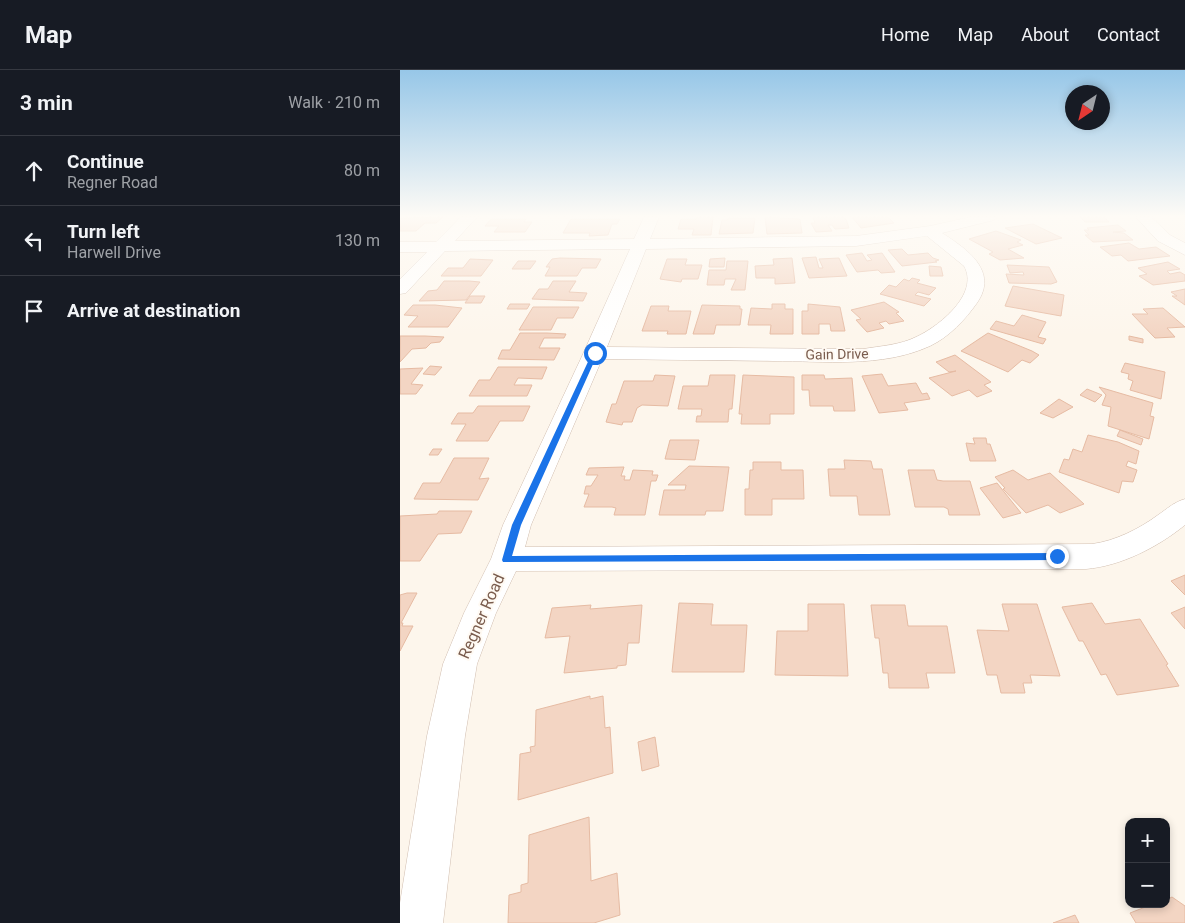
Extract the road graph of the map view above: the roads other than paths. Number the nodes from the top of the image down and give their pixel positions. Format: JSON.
{"nodes":[{"id":1,"x":431,"y":257,"type":"edge"},
{"id":2,"x":634,"y":257,"type":"edge"},
{"id":3,"x":963,"y":257,"type":"edge"},
{"id":4,"x":400,"y":289,"type":"edge"},
{"id":5,"x":595,"y":353,"type":"junction"},
{"id":6,"x":1185,"y":509,"type":"edge"},
{"id":7,"x":506,"y":560,"type":"junction"},
{"id":8,"x":420,"y":923,"type":"edge"}],
"edges":[{"from":1,"to":4,"type":"street"},
{"from":2,"to":5,"type":"street","name":"Regner Road"},
{"from":3,"to":5,"type":"street","name":"Gain Drive"},
{"from":5,"to":7,"type":"street","name":"Regner Road"},
{"from":6,"to":7,"type":"street"},
{"from":7,"to":8,"type":"street","name":"Regner Road"}]}
